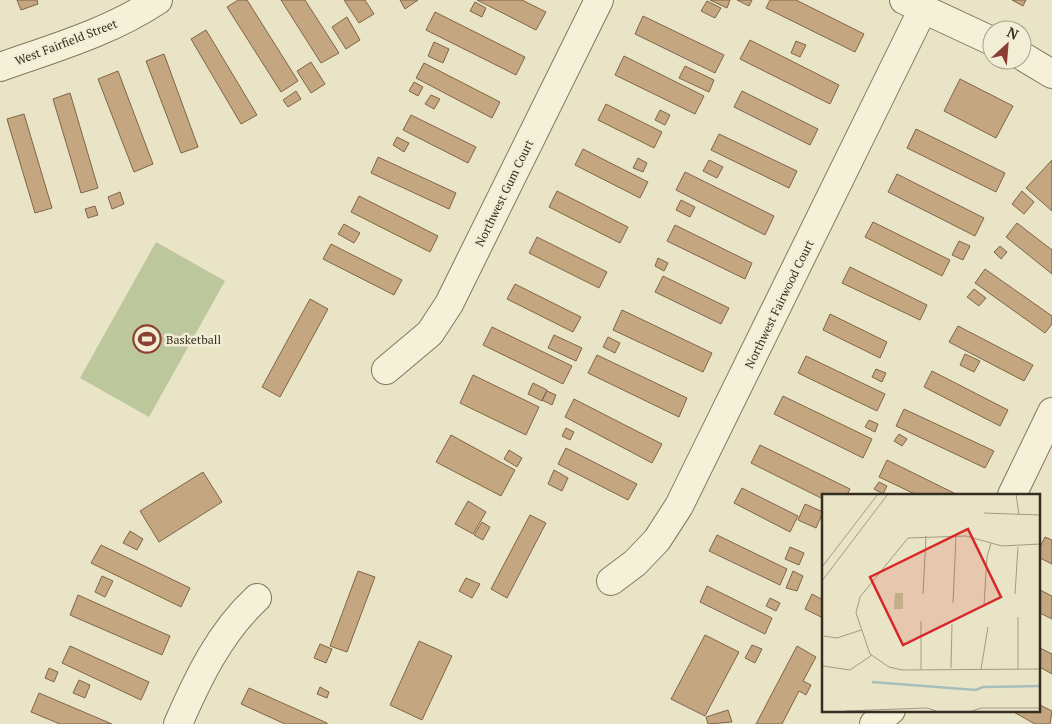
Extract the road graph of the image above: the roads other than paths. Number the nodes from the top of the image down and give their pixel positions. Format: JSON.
{"nodes":[{"id":1,"x":158,"y":0,"type":"edge"},
{"id":2,"x":599,"y":0,"type":"edge"},
{"id":3,"x":913,"y":5,"type":"edge"},
{"id":4,"x":982,"y":36,"type":"edge"},
{"id":5,"x":1032,"y":62,"type":"edge"},
{"id":6,"x":0,"y":67,"type":"edge"},
{"id":7,"x":1052,"y":74,"type":"edge"},
{"id":8,"x":386,"y":370,"type":"dead end"},
{"id":9,"x":1052,"y":412,"type":"edge"},
{"id":10,"x":1012,"y":494,"type":"edge"},
{"id":11,"x":611,"y":581,"type":"dead end"},
{"id":12,"x":257,"y":598,"type":"dead end"},
{"id":13,"x":889,"y":712,"type":"edge"},
{"id":14,"x":178,"y":724,"type":"edge"},
{"id":15,"x":874,"y":724,"type":"edge"}],
"edges":[{"from":1,"to":6,"type":"lane","name":"West Fairfield Street"},
{"from":2,"to":8,"type":"lane","name":"Northwest Gum Court"},
{"from":3,"to":4,"type":"lane"},
{"from":3,"to":11,"type":"lane","name":"Northwest Fairwood Court"},
{"from":5,"to":7,"type":"lane"},
{"from":9,"to":10,"type":"lane"},
{"from":12,"to":14,"type":"lane"},
{"from":13,"to":15,"type":"lane"}]}
